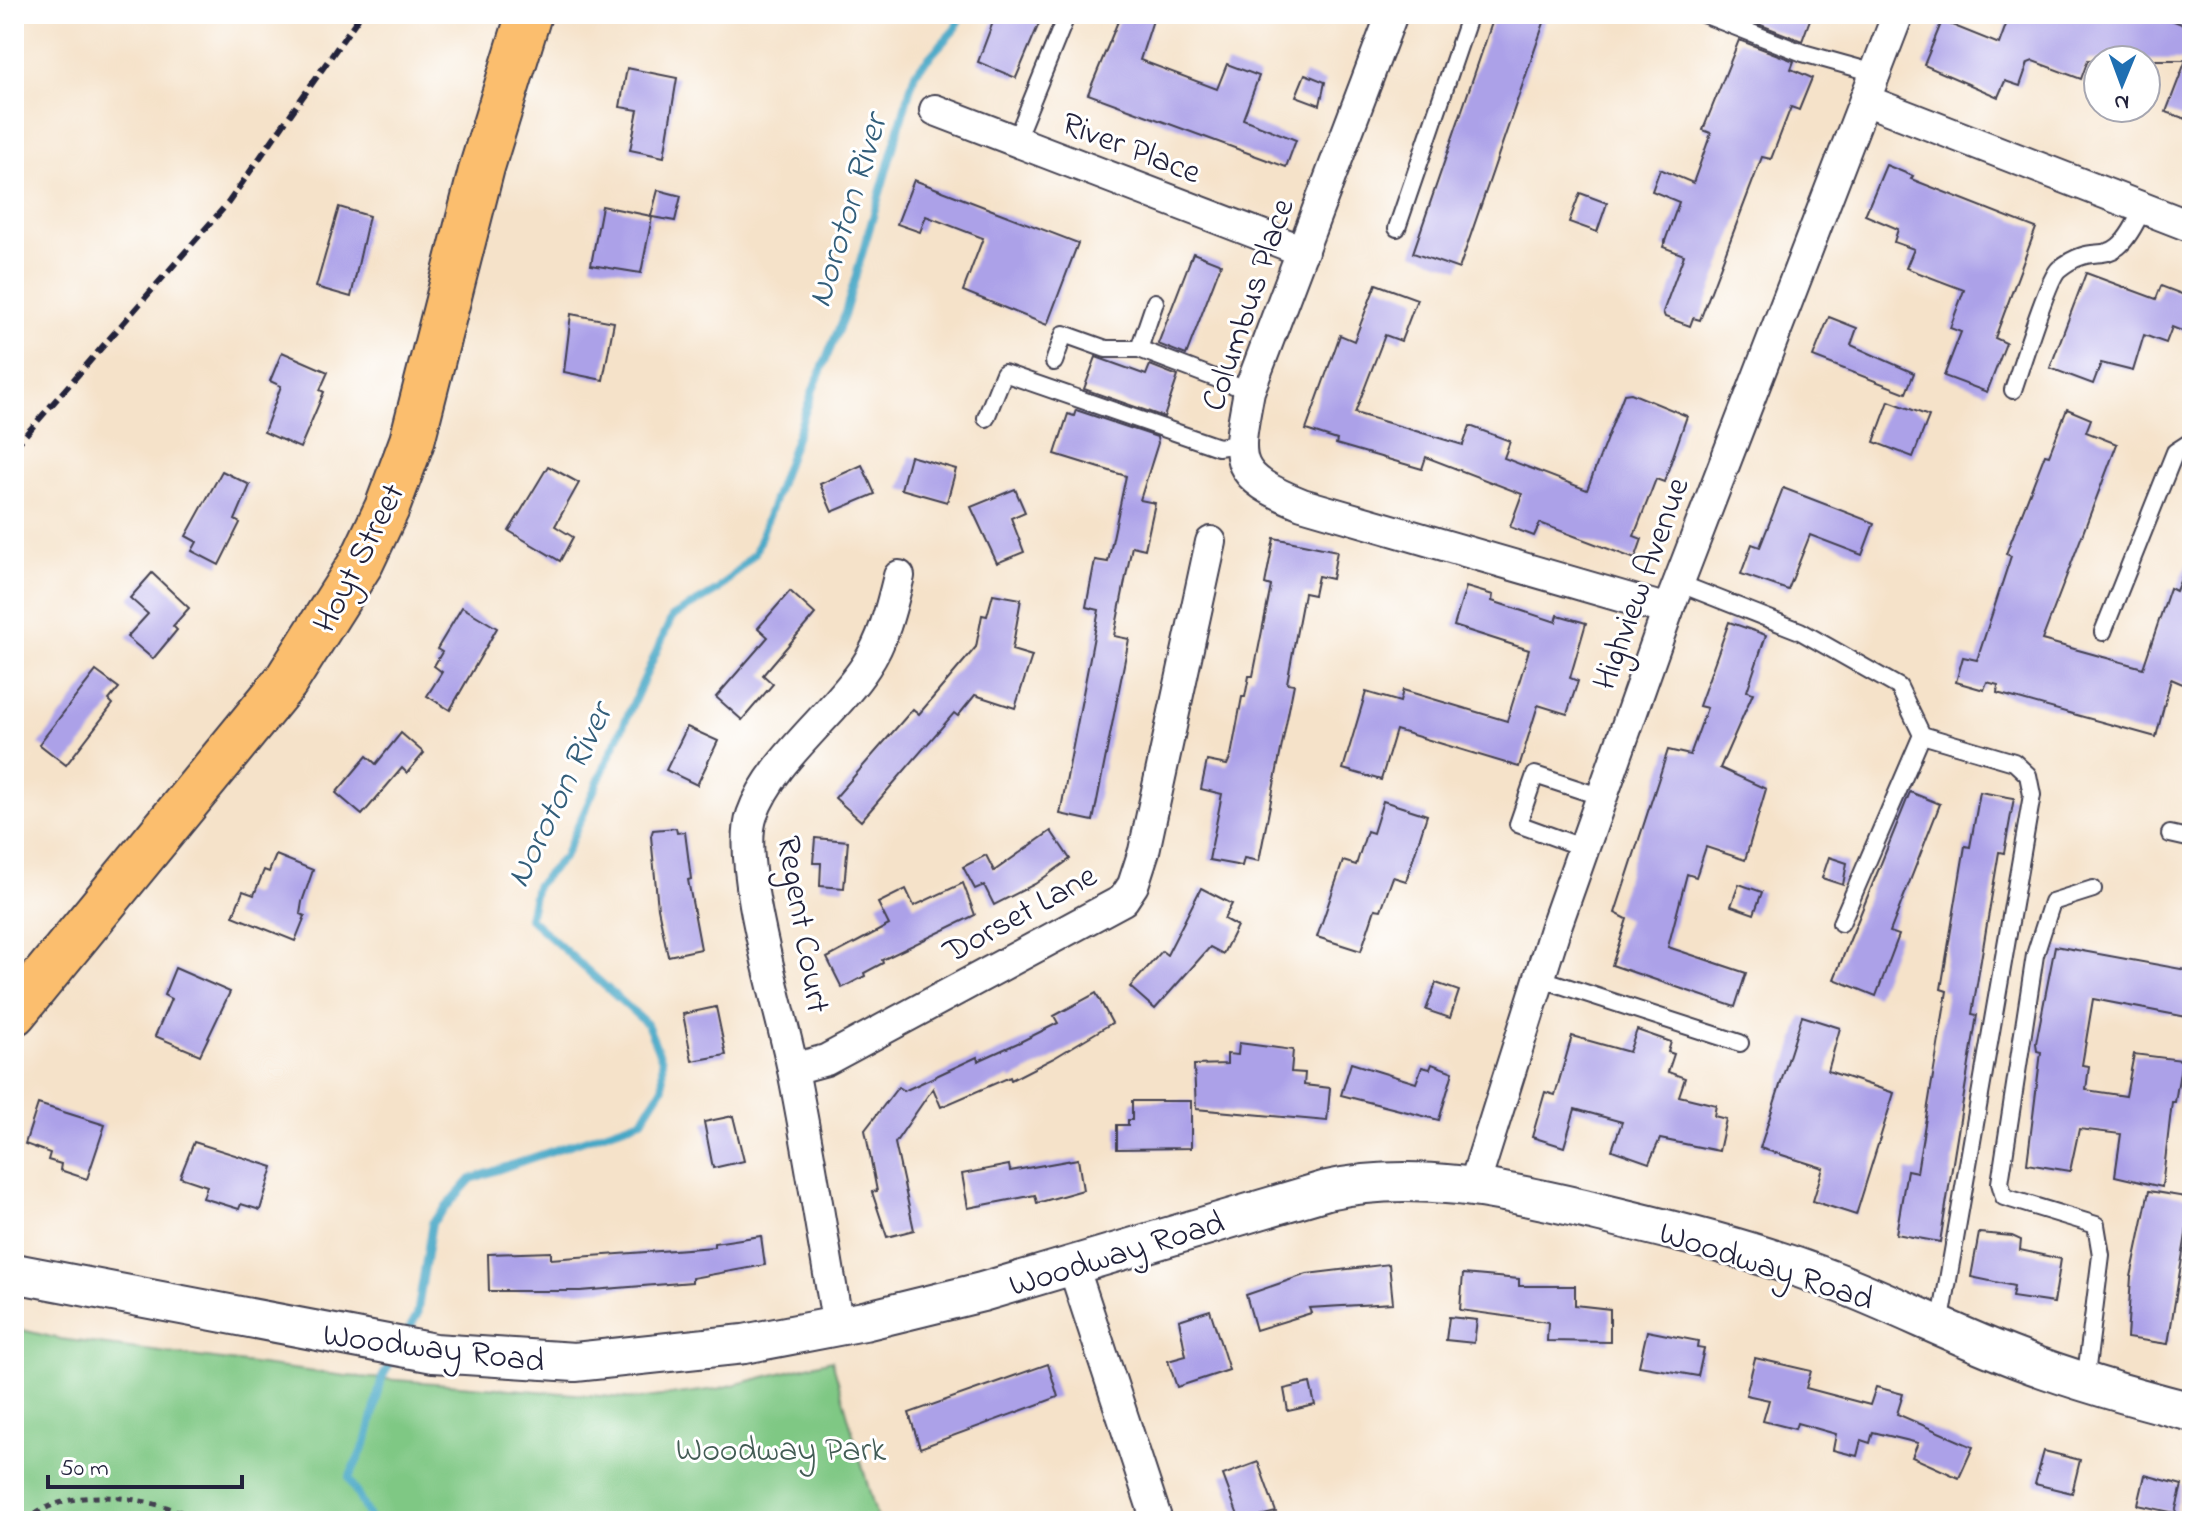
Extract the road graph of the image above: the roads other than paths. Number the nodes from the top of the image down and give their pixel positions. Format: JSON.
{"nodes":[{"id":1,"x":529,"y":14,"type":"edge"},
{"id":2,"x":1067,"y":14,"type":"edge"},
{"id":3,"x":1392,"y":14,"type":"edge"},
{"id":4,"x":1470,"y":14,"type":"edge"},
{"id":5,"x":1703,"y":14,"type":"edge"},
{"id":6,"x":1898,"y":14,"type":"edge"},
{"id":7,"x":1870,"y":87,"type":"junction"},
{"id":8,"x":935,"y":110,"type":"dead end"},
{"id":9,"x":1015,"y":142,"type":"junction"},
{"id":10,"x":2143,"y":208,"type":"junction"},
{"id":11,"x":2192,"y":227,"type":"edge"},
{"id":12,"x":1397,"y":228,"type":"dead end"},
{"id":13,"x":1303,"y":251,"type":"junction"},
{"id":14,"x":1155,"y":302,"type":"dead end"},
{"id":15,"x":1139,"y":349,"type":"junction"},
{"id":16,"x":1054,"y":362,"type":"dead end"},
{"id":17,"x":2013,"y":390,"type":"dead end"},
{"id":18,"x":1249,"y":391,"type":"junction"},
{"id":19,"x":986,"y":418,"type":"dead end"},
{"id":20,"x":2192,"y":441,"type":"edge"},
{"id":21,"x":1239,"y":444,"type":"junction"},
{"id":22,"x":1211,"y":542,"type":"dead end"},
{"id":23,"x":899,"y":576,"type":"dead end"},
{"id":24,"x":1673,"y":597,"type":"junction"},
{"id":25,"x":2103,"y":632,"type":"dead end"},
{"id":26,"x":1922,"y":735,"type":"junction"},
{"id":27,"x":1602,"y":797,"type":"junction"},
{"id":28,"x":2170,"y":834,"type":"dead end"},
{"id":29,"x":2192,"y":839,"type":"edge"},
{"id":30,"x":1584,"y":848,"type":"junction"},
{"id":31,"x":2093,"y":889,"type":"dead end"},
{"id":32,"x":1841,"y":923,"type":"dead end"},
{"id":33,"x":1539,"y":978,"type":"junction"},
{"id":34,"x":14,"y":1013,"type":"edge"},
{"id":35,"x":1740,"y":1043,"type":"dead end"},
{"id":36,"x":793,"y":1069,"type":"junction"},
{"id":37,"x":1474,"y":1186,"type":"junction"},
{"id":38,"x":1073,"y":1266,"type":"junction"},
{"id":39,"x":14,"y":1273,"type":"edge"},
{"id":40,"x":838,"y":1326,"type":"junction"},
{"id":41,"x":1940,"y":1326,"type":"junction"},
{"id":42,"x":2085,"y":1383,"type":"junction"},
{"id":43,"x":2192,"y":1412,"type":"edge"},
{"id":44,"x":1157,"y":1521,"type":"edge"}],
"edges":[{"from":1,"to":34,"type":"main road","name":"Hoyt Street"},
{"from":2,"to":9,"type":"lane"},
{"from":3,"to":13,"type":"street","name":"Columbus Place"},
{"from":4,"to":12,"type":"lane"},
{"from":5,"to":7,"type":"lane"},
{"from":6,"to":7,"type":"street","name":"Highview Avenue"},
{"from":7,"to":10,"type":"street"},
{"from":7,"to":24,"type":"street","name":"Highview Avenue"},
{"from":8,"to":9,"type":"street","name":"River Place"},
{"from":9,"to":13,"type":"street","name":"River Place"},
{"from":10,"to":11,"type":"street"},
{"from":10,"to":17,"type":"lane"},
{"from":13,"to":18,"type":"street","name":"Columbus Place"},
{"from":14,"to":15,"type":"lane"},
{"from":15,"to":16,"type":"lane"},
{"from":15,"to":18,"type":"lane"},
{"from":18,"to":21,"type":"street","name":"Columbus Place"},
{"from":19,"to":21,"type":"lane"},
{"from":20,"to":25,"type":"lane"},
{"from":21,"to":24,"type":"street","name":"Columbus Place"},
{"from":22,"to":36,"type":"street","name":"Dorset Lane"},
{"from":23,"to":36,"type":"street","name":"Regent Court"},
{"from":24,"to":26,"type":"lane"},
{"from":24,"to":27,"type":"street","name":"Highview Avenue"},
{"from":26,"to":32,"type":"lane"},
{"from":26,"to":41,"type":"lane"},
{"from":27,"to":30,"type":"street","name":"Highview Avenue"},
{"from":27,"to":30,"type":"lane"},
{"from":28,"to":29,"type":"lane"},
{"from":30,"to":33,"type":"street","name":"Highview Avenue"},
{"from":31,"to":42,"type":"lane"},
{"from":33,"to":35,"type":"lane"},
{"from":33,"to":37,"type":"street","name":"Highview Avenue"},
{"from":36,"to":40,"type":"street","name":"Regent Court"},
{"from":37,"to":38,"type":"street","name":"Woodway Road"},
{"from":37,"to":41,"type":"street","name":"Woodway Road"},
{"from":38,"to":40,"type":"street","name":"Woodway Road"},
{"from":38,"to":44,"type":"street"},
{"from":39,"to":40,"type":"street","name":"Woodway Road"},
{"from":41,"to":42,"type":"street","name":"Woodway Road"},
{"from":42,"to":43,"type":"street","name":"Woodway Road"}]}
